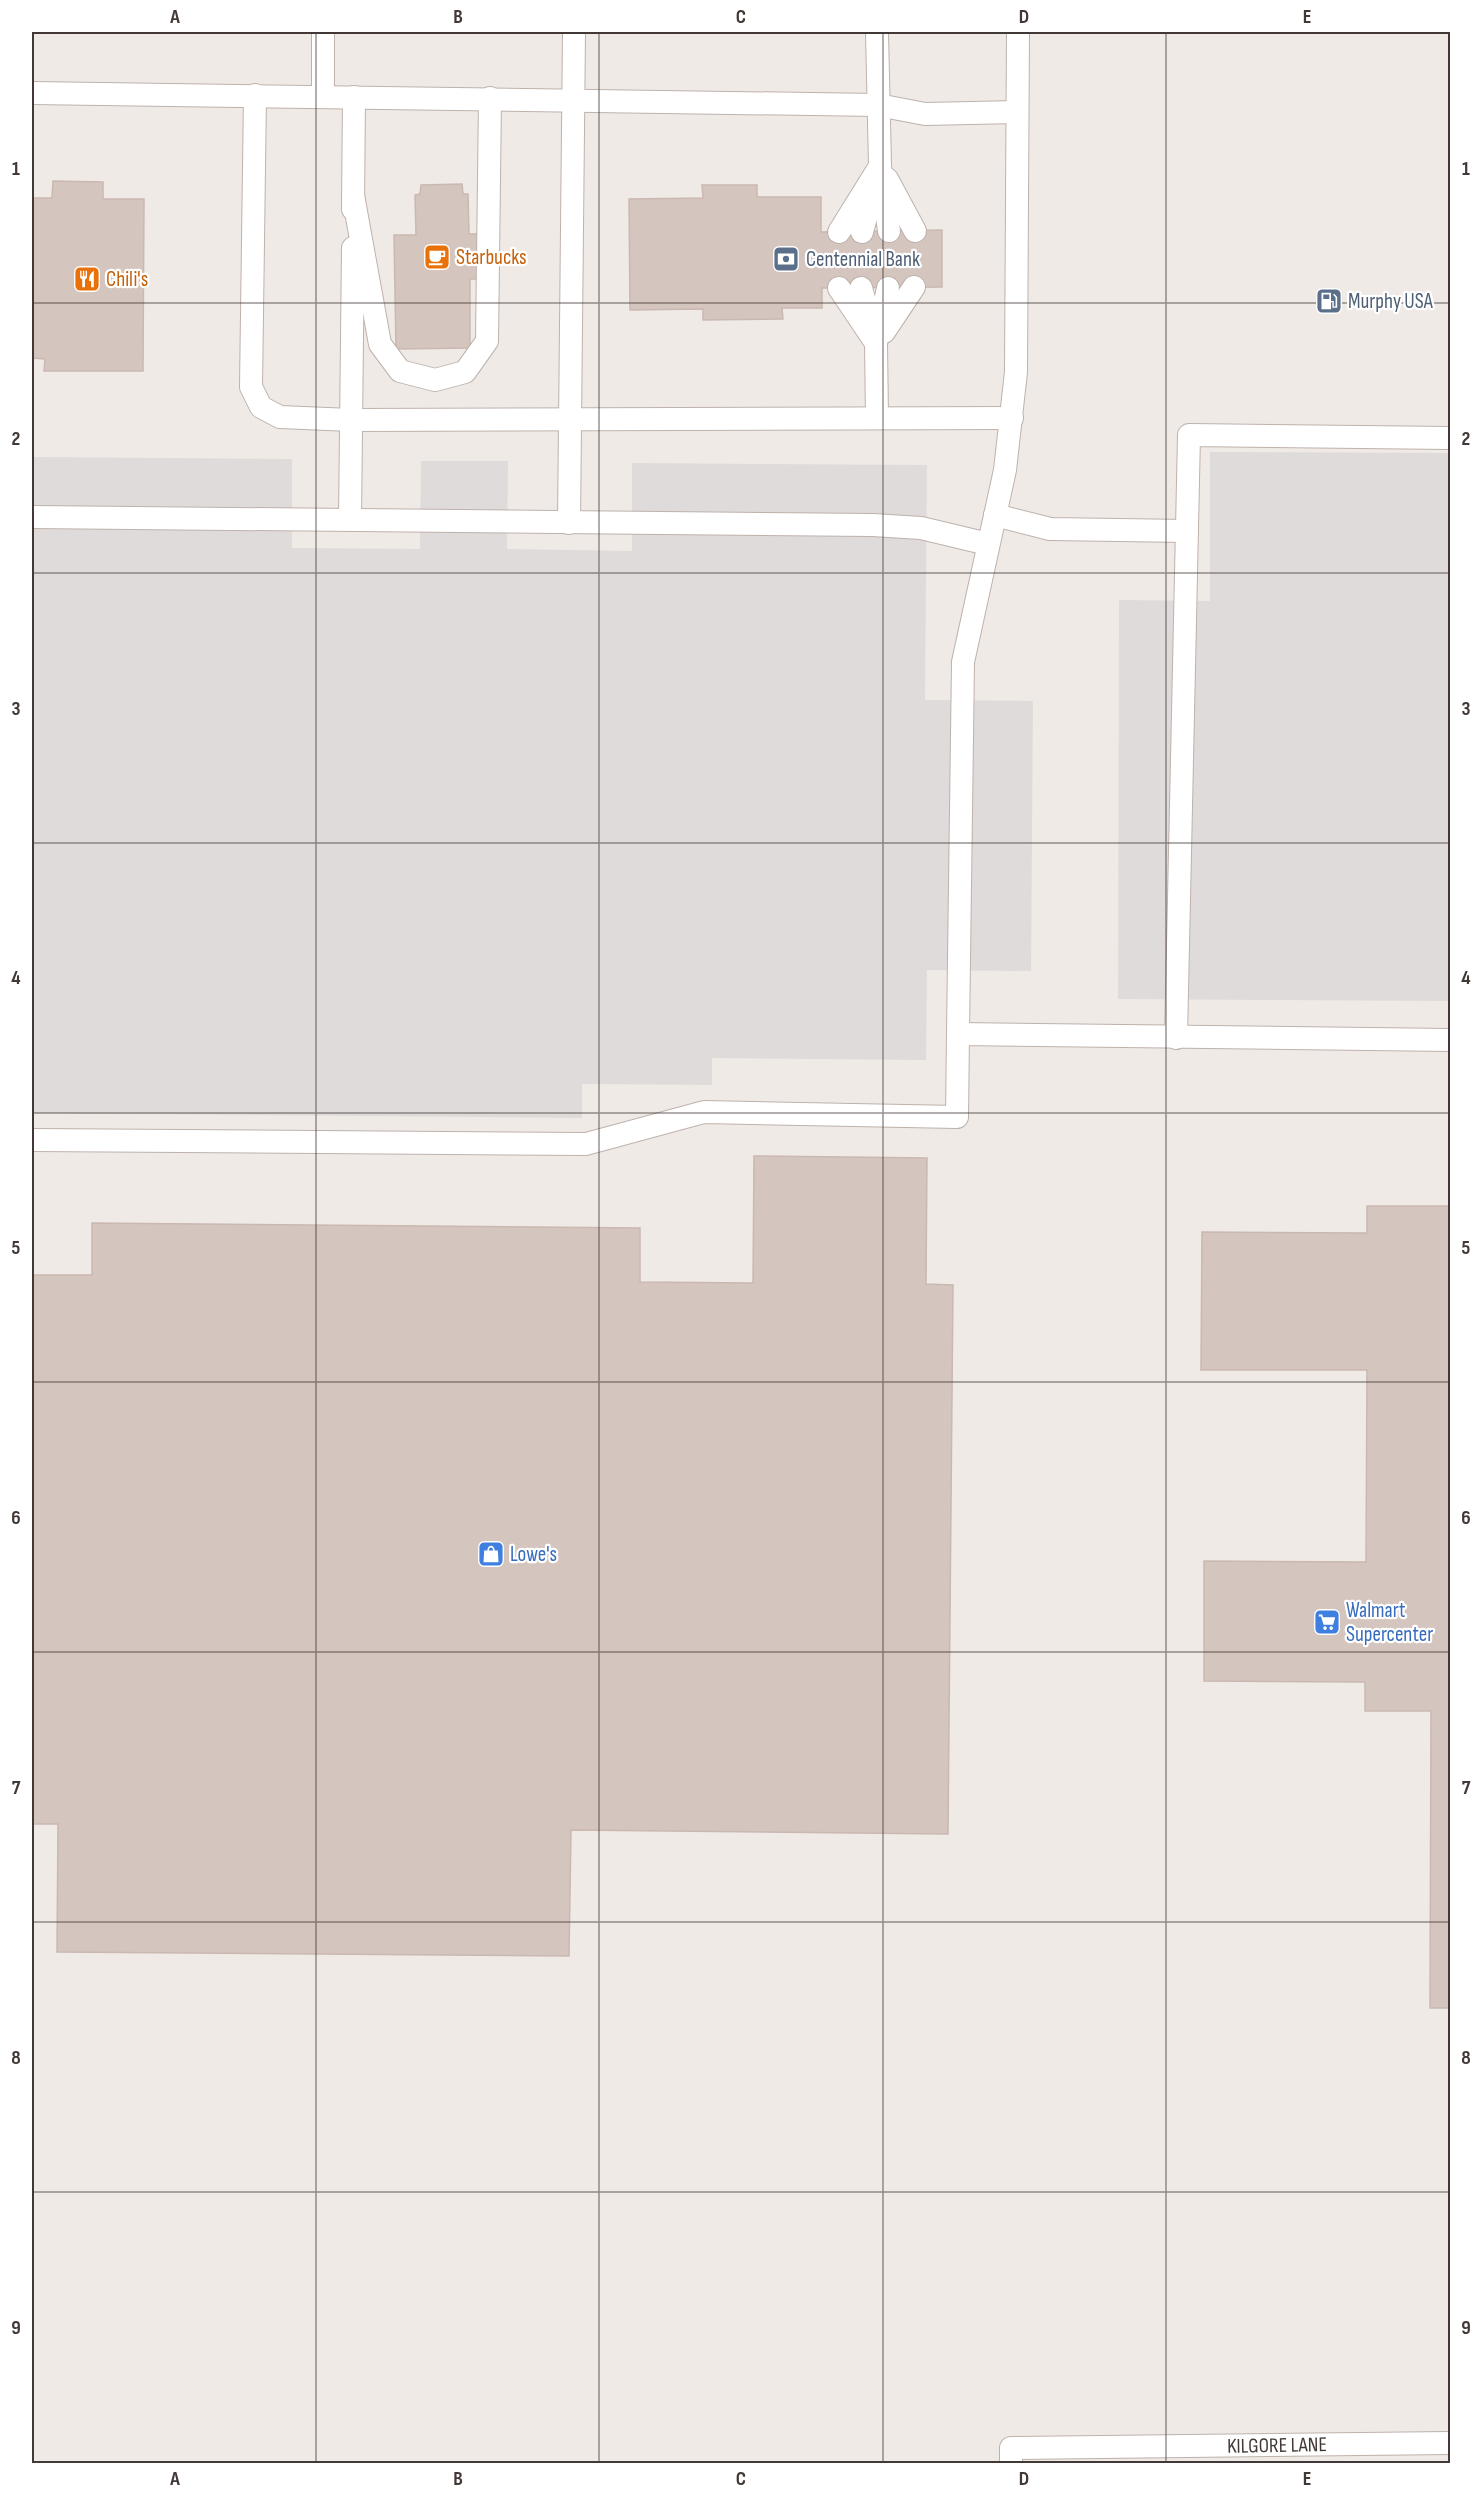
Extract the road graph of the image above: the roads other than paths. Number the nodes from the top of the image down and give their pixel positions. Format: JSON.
{"nodes":[{"id":1,"x":323,"y":32,"type":"edge"},
{"id":2,"x":574,"y":32,"type":"edge"},
{"id":3,"x":877,"y":32,"type":"edge"},
{"id":4,"x":1018,"y":32,"type":"edge"},
{"id":5,"x":32,"y":93,"type":"edge"},
{"id":6,"x":255,"y":95,"type":"junction"},
{"id":7,"x":322,"y":96,"type":"junction"},
{"id":8,"x":354,"y":97,"type":"junction"},
{"id":9,"x":490,"y":98,"type":"junction"},
{"id":10,"x":574,"y":99,"type":"junction"},
{"id":11,"x":878,"y":105,"type":"junction"},
{"id":12,"x":1017,"y":112,"type":"junction"},
{"id":13,"x":880,"y":166,"type":"junction"},
{"id":14,"x":353,"y":195,"type":"junction"},
{"id":15,"x":889,"y":231,"type":"dead end"},
{"id":16,"x":915,"y":231,"type":"dead end"},
{"id":17,"x":850,"y":232,"type":"dead end"},
{"id":18,"x":914,"y":287,"type":"dead end"},
{"id":19,"x":850,"y":288,"type":"dead end"},
{"id":20,"x":888,"y":288,"type":"dead end"},
{"id":21,"x":876,"y":343,"type":"junction"},
{"id":22,"x":877,"y":418,"type":"junction"},
{"id":23,"x":1012,"y":418,"type":"junction"},
{"id":24,"x":570,"y":419,"type":"junction"},
{"id":25,"x":351,"y":420,"type":"junction"},
{"id":26,"x":1450,"y":438,"type":"edge"},
{"id":27,"x":995,"y":515,"type":"junction"},
{"id":28,"x":32,"y":517,"type":"edge"},
{"id":29,"x":350,"y":520,"type":"junction"},
{"id":30,"x":569,"y":523,"type":"junction"},
{"id":31,"x":1187,"y":531,"type":"junction"},
{"id":32,"x":988,"y":544,"type":"junction"},
{"id":33,"x":958,"y":1034,"type":"junction"},
{"id":34,"x":1176,"y":1038,"type":"junction"},
{"id":35,"x":1450,"y":1040,"type":"edge"},
{"id":36,"x":32,"y":1140,"type":"edge"},
{"id":37,"x":1450,"y":2443,"type":"edge"},
{"id":38,"x":1011,"y":2463,"type":"edge"}],
"edges":[{"from":1,"to":7,"type":"lane"},
{"from":2,"to":10,"type":"lane"},
{"from":3,"to":11,"type":"lane"},
{"from":4,"to":12,"type":"lane"},
{"from":5,"to":6,"type":"lane"},
{"from":6,"to":7,"type":"lane"},
{"from":6,"to":25,"type":"lane"},
{"from":7,"to":8,"type":"lane"},
{"from":8,"to":9,"type":"lane"},
{"from":8,"to":14,"type":"lane"},
{"from":9,"to":10,"type":"lane"},
{"from":9,"to":14,"type":"lane"},
{"from":10,"to":11,"type":"lane"},
{"from":10,"to":24,"type":"lane"},
{"from":11,"to":12,"type":"lane"},
{"from":11,"to":13,"type":"lane"},
{"from":12,"to":23,"type":"lane"},
{"from":13,"to":15,"type":"lane"},
{"from":13,"to":16,"type":"lane"},
{"from":13,"to":17,"type":"lane"},
{"from":14,"to":25,"type":"lane"},
{"from":18,"to":21,"type":"lane"},
{"from":19,"to":21,"type":"lane"},
{"from":20,"to":21,"type":"lane"},
{"from":21,"to":22,"type":"lane"},
{"from":22,"to":23,"type":"lane"},
{"from":22,"to":24,"type":"lane"},
{"from":23,"to":27,"type":"lane"},
{"from":24,"to":25,"type":"lane"},
{"from":24,"to":30,"type":"lane"},
{"from":25,"to":29,"type":"lane"},
{"from":26,"to":31,"type":"lane"},
{"from":27,"to":31,"type":"lane"},
{"from":27,"to":32,"type":"lane"},
{"from":28,"to":29,"type":"lane"},
{"from":29,"to":30,"type":"lane"},
{"from":30,"to":32,"type":"lane"},
{"from":31,"to":34,"type":"lane"},
{"from":32,"to":33,"type":"lane"},
{"from":33,"to":34,"type":"lane"},
{"from":33,"to":36,"type":"lane"},
{"from":34,"to":35,"type":"lane"},
{"from":37,"to":38,"type":"lane","name":"KILGORE LANE"}]}
